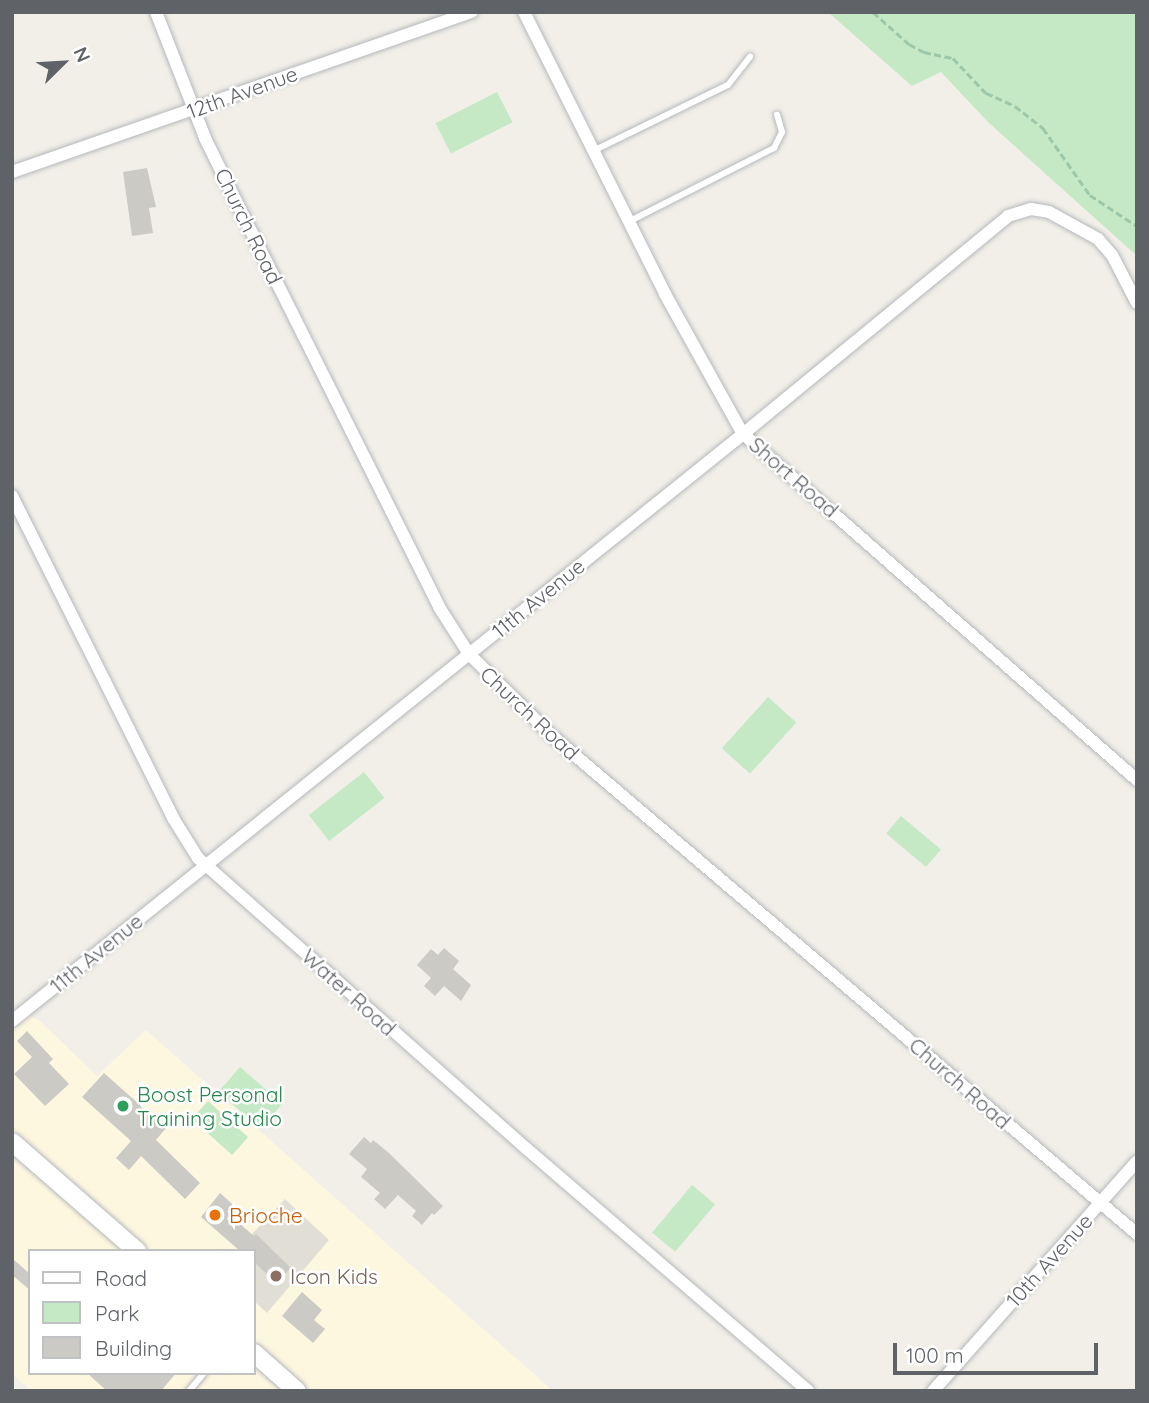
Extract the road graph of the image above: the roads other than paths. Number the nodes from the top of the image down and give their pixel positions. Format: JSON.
{"nodes":[{"id":1,"x":156,"y":12,"type":"edge"},
{"id":2,"x":472,"y":12,"type":"edge"},
{"id":3,"x":524,"y":12,"type":"edge"},
{"id":4,"x":750,"y":57,"type":"dead end"},
{"id":5,"x":194,"y":109,"type":"junction"},
{"id":6,"x":777,"y":115,"type":"dead end"},
{"id":7,"x":592,"y":152,"type":"junction"},
{"id":8,"x":12,"y":172,"type":"edge"},
{"id":9,"x":628,"y":222,"type":"junction"},
{"id":10,"x":1137,"y":303,"type":"edge"},
{"id":11,"x":743,"y":434,"type":"junction"},
{"id":12,"x":12,"y":496,"type":"edge"},
{"id":13,"x":469,"y":654,"type":"junction"},
{"id":14,"x":1137,"y":780,"type":"edge"},
{"id":15,"x":206,"y":864,"type":"junction"},
{"id":16,"x":12,"y":1021,"type":"edge"},
{"id":17,"x":12,"y":1142,"type":"edge"},
{"id":18,"x":1137,"y":1161,"type":"edge"},
{"id":19,"x":1101,"y":1202,"type":"junction"},
{"id":20,"x":1137,"y":1234,"type":"edge"},
{"id":21,"x":135,"y":1249,"type":"edge"},
{"id":22,"x":256,"y":1355,"type":"edge"},
{"id":23,"x":203,"y":1375,"type":"edge"},
{"id":24,"x":189,"y":1391,"type":"edge"},
{"id":25,"x":297,"y":1391,"type":"edge"},
{"id":26,"x":808,"y":1391,"type":"edge"},
{"id":27,"x":933,"y":1391,"type":"edge"}],
"edges":[{"from":1,"to":5,"type":"street","name":"Church Road"},
{"from":2,"to":5,"type":"street","name":"12th Avenue"},
{"from":3,"to":7,"type":"street","name":"Short Road"},
{"from":4,"to":7,"type":"lane"},
{"from":5,"to":8,"type":"street","name":"12th Avenue"},
{"from":5,"to":13,"type":"street","name":"Church Road"},
{"from":6,"to":9,"type":"lane"},
{"from":7,"to":9,"type":"street","name":"Short Road"},
{"from":9,"to":11,"type":"street","name":"Short Road"},
{"from":10,"to":11,"type":"street","name":"11th Avenue"},
{"from":11,"to":13,"type":"street","name":"11th Avenue"},
{"from":11,"to":14,"type":"street","name":"Short Road"},
{"from":12,"to":15,"type":"street","name":"Water Road"},
{"from":13,"to":15,"type":"street","name":"11th Avenue"},
{"from":13,"to":19,"type":"street","name":"Church Road"},
{"from":15,"to":16,"type":"street","name":"11th Avenue"},
{"from":15,"to":26,"type":"street","name":"Water Road"},
{"from":17,"to":21,"type":"main road"},
{"from":18,"to":19,"type":"street","name":"10th Avenue"},
{"from":19,"to":20,"type":"street","name":"Church Road"},
{"from":19,"to":27,"type":"street","name":"10th Avenue"},
{"from":22,"to":25,"type":"main road"},
{"from":23,"to":24,"type":"lane"}]}
